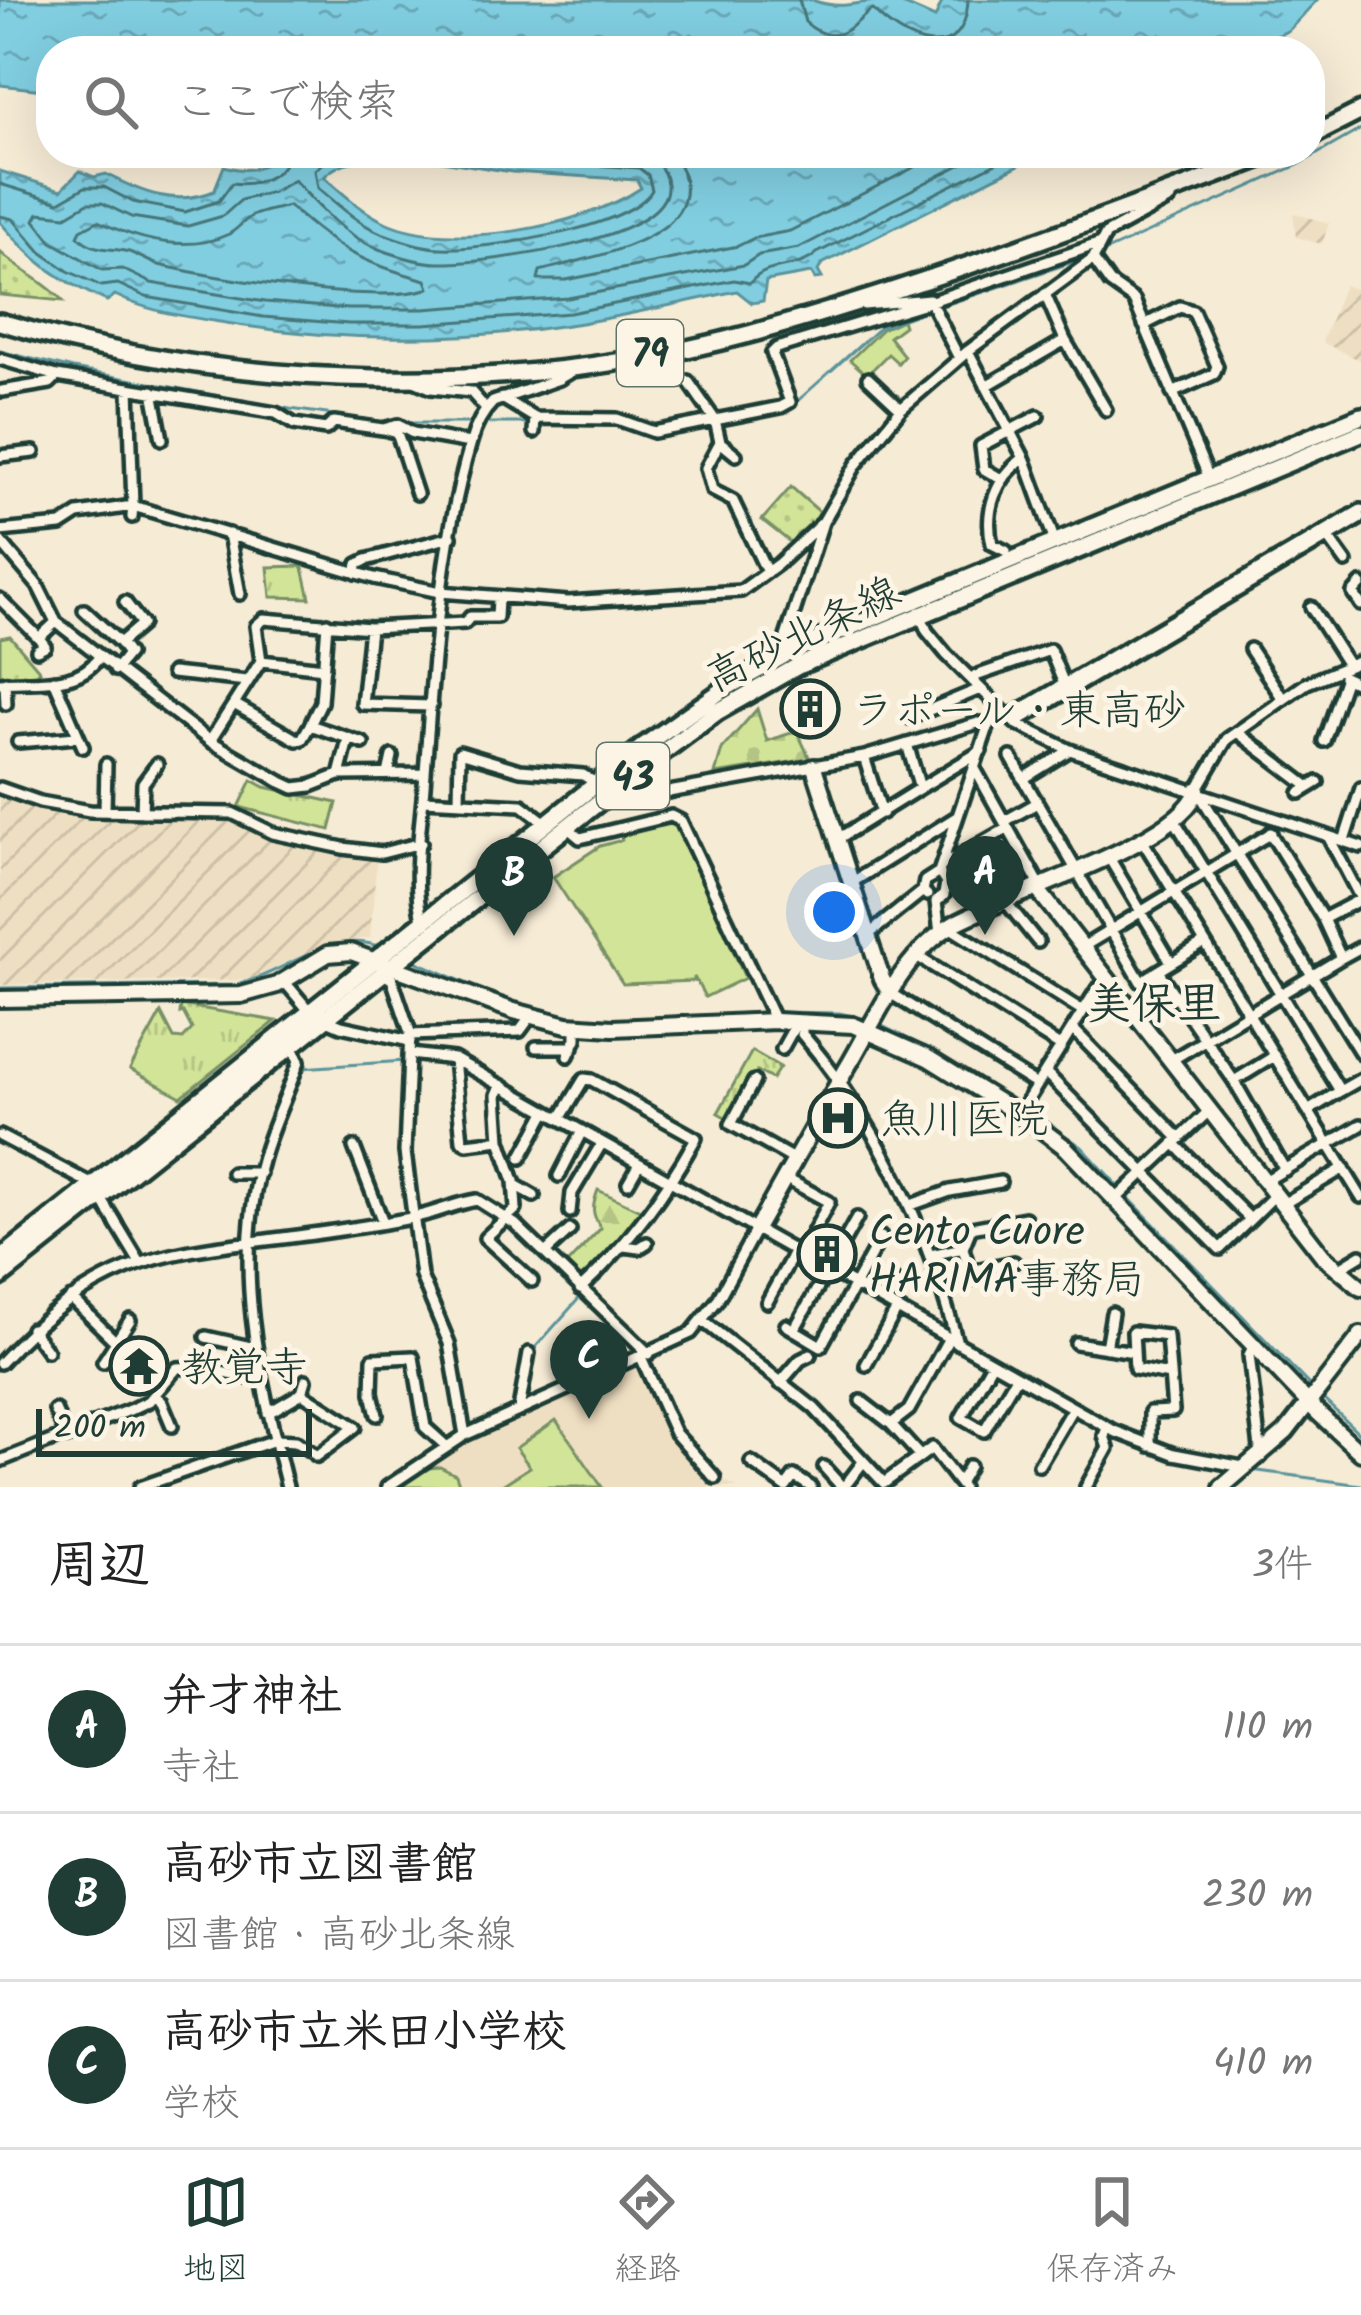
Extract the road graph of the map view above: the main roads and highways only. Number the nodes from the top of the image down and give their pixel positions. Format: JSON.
{"nodes":[{"id":1,"x":1361,"y":111,"type":"edge"},
{"id":2,"x":1325,"y":129,"type":"edge"},
{"id":3,"x":1235,"y":168,"type":"edge"},
{"id":4,"x":6,"y":326,"type":"edge"},
{"id":5,"x":1361,"y":416,"type":"edge"},
{"id":6,"x":1361,"y":433,"type":"edge"},
{"id":7,"x":1058,"y":550,"type":"junction"},
{"id":8,"x":606,"y":788,"type":"junction"},
{"id":9,"x":428,"y":930,"type":"junction"},
{"id":10,"x":384,"y":966,"type":"junction"},
{"id":11,"x":97,"y":1191,"type":"junction"},
{"id":12,"x":0,"y":1259,"type":"edge"},
{"id":13,"x":0,"y":1277,"type":"edge"}],
"edges":[{"from":1,"to":2,"type":"main road"},
{"from":3,"to":4,"type":"main road","number":"79"},
{"from":5,"to":7,"type":"main road","name":"高砂北条線","number":"43"},
{"from":6,"to":7,"type":"main road","name":"高砂北条線","number":"43"},
{"from":7,"to":8,"type":"main road","name":"高砂北条線","number":"43"},
{"from":8,"to":9,"type":"main road","name":"高砂北条線","number":"43"},
{"from":8,"to":9,"type":"main road","name":"高砂北条線","number":"43"},
{"from":9,"to":10,"type":"main road","name":"高砂北条線","number":"43"},
{"from":10,"to":11,"type":"main road","name":"高砂北条線","number":"43"},
{"from":10,"to":11,"type":"main road","name":"高砂北条線","number":"43"},
{"from":11,"to":12,"type":"main road","name":"高砂北条線","number":"43"},
{"from":11,"to":13,"type":"main road","name":"高砂北条線","number":"43"}]}
